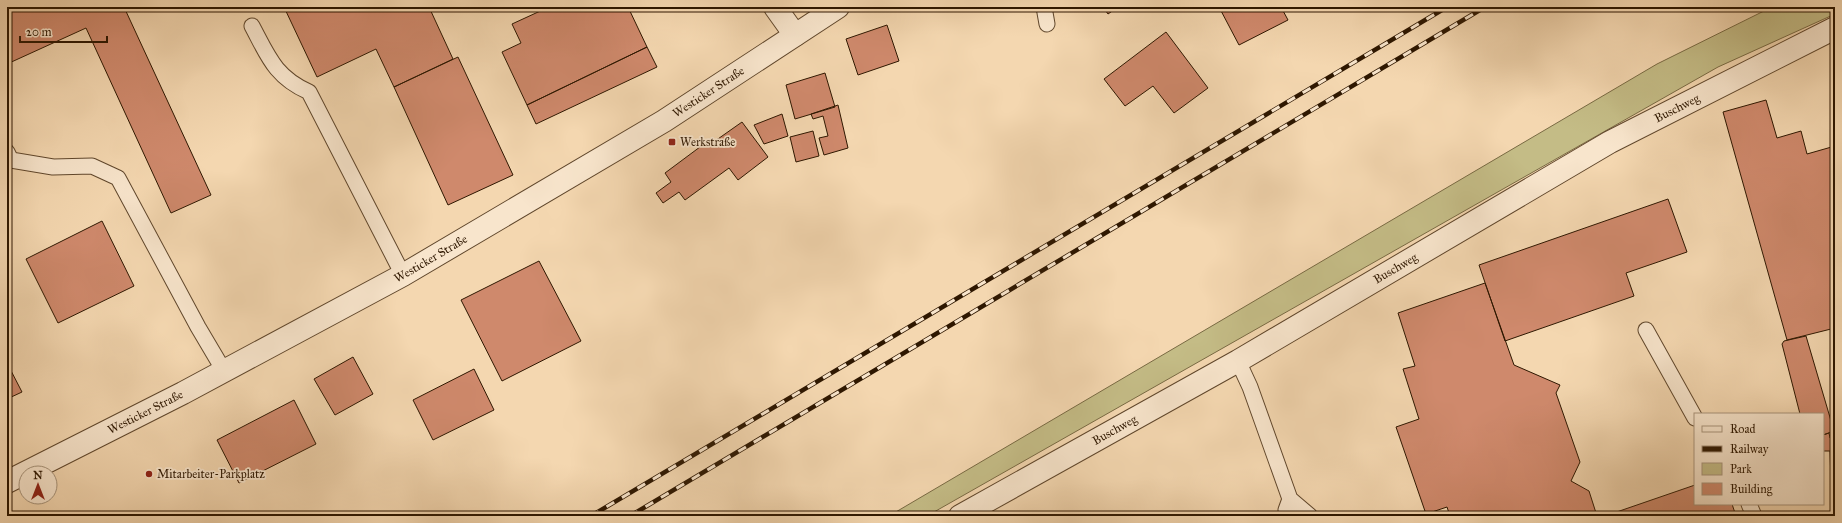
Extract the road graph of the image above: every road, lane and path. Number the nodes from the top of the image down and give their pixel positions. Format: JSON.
{"nodes":[{"id":1,"x":775,"y":7,"type":"edge"},
{"id":2,"x":838,"y":7,"type":"edge"},
{"id":3,"x":1044,"y":7,"type":"edge"},
{"id":4,"x":1047,"y":24,"type":"dead end"},
{"id":5,"x":252,"y":26,"type":"dead end"},
{"id":6,"x":1835,"y":28,"type":"edge"},
{"id":7,"x":795,"y":35,"type":"junction"},
{"id":8,"x":7,"y":152,"type":"edge"},
{"id":9,"x":403,"y":274,"type":"junction"},
{"id":10,"x":1646,"y":330,"type":"dead end"},
{"id":11,"x":1238,"y":361,"type":"junction"},
{"id":12,"x":224,"y":371,"type":"junction"},
{"id":13,"x":1694,"y":416,"type":"edge"},
{"id":14,"x":7,"y":482,"type":"edge"},
{"id":15,"x":1290,"y":499,"type":"junction"},
{"id":16,"x":1749,"y":505,"type":"edge"},
{"id":17,"x":960,"y":516,"type":"edge"},
{"id":18,"x":1289,"y":516,"type":"edge"},
{"id":19,"x":1310,"y":516,"type":"edge"},
{"id":20,"x":1754,"y":516,"type":"edge"}],
"edges":[{"from":1,"to":7,"type":"street"},
{"from":2,"to":7,"type":"street","name":"Westicker Straße"},
{"from":3,"to":4,"type":"lane"},
{"from":5,"to":9,"type":"lane"},
{"from":6,"to":11,"type":"street","name":"Buschweg"},
{"from":7,"to":9,"type":"street","name":"Westicker Straße"},
{"from":8,"to":12,"type":"lane"},
{"from":9,"to":12,"type":"street","name":"Westicker Straße"},
{"from":10,"to":13,"type":"lane"},
{"from":11,"to":15,"type":"lane"},
{"from":11,"to":17,"type":"street","name":"Buschweg"},
{"from":12,"to":14,"type":"street","name":"Westicker Straße"},
{"from":15,"to":18,"type":"lane"},
{"from":15,"to":19,"type":"lane"},
{"from":16,"to":20,"type":"lane"}]}
